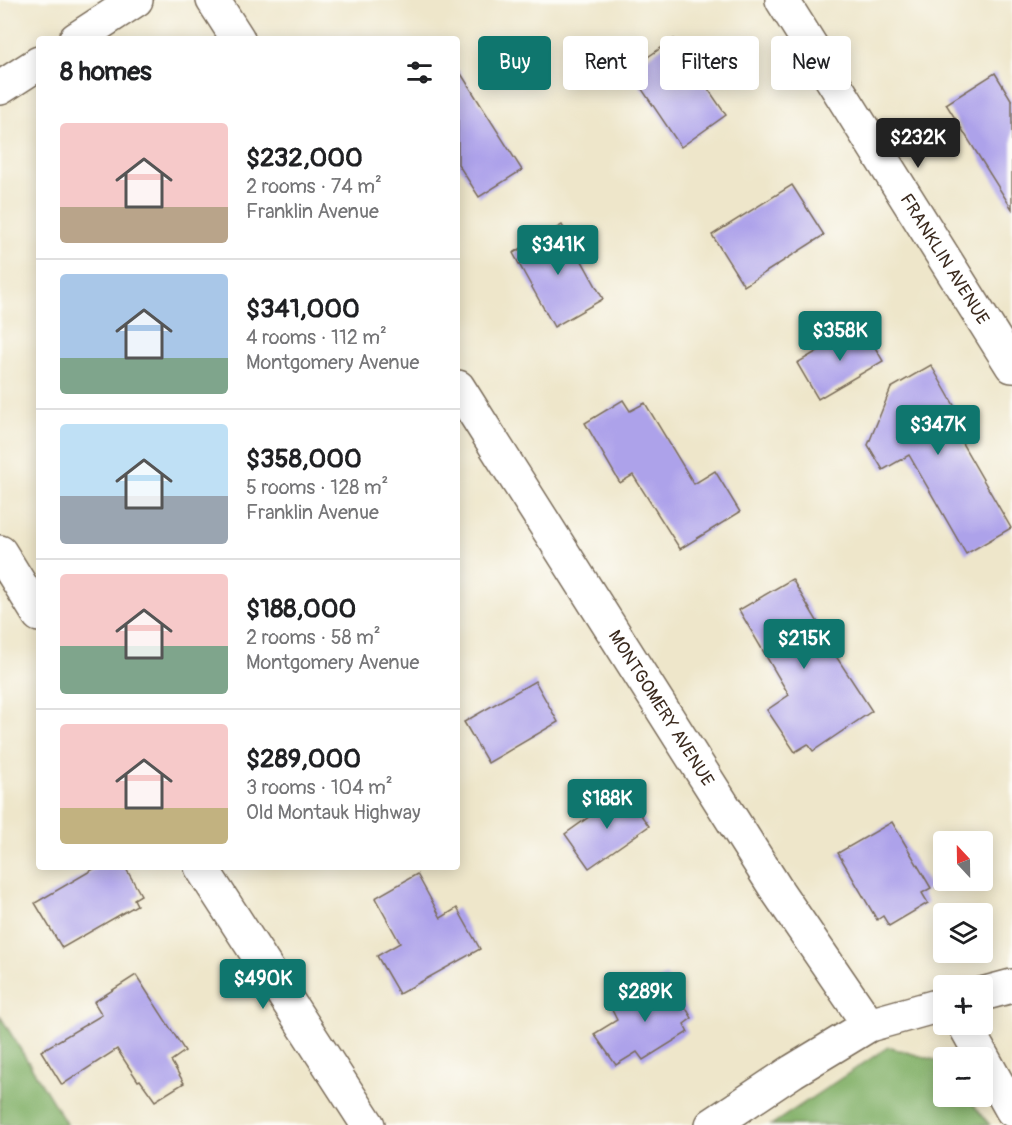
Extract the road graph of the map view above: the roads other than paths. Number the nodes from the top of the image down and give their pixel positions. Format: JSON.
{"nodes":[{"id":1,"x":136,"y":0,"type":"edge"},
{"id":2,"x":213,"y":0,"type":"edge"},
{"id":3,"x":782,"y":0,"type":"edge"},
{"id":4,"x":81,"y":36,"type":"edge"},
{"id":5,"x":236,"y":36,"type":"edge"},
{"id":6,"x":36,"y":65,"type":"edge"},
{"id":7,"x":0,"y":88,"type":"edge"},
{"id":8,"x":1012,"y":366,"type":"edge"},
{"id":9,"x":460,"y":390,"type":"edge"},
{"id":10,"x":0,"y":552,"type":"edge"},
{"id":11,"x":36,"y":610,"type":"edge"},
{"id":12,"x":203,"y":870,"type":"edge"},
{"id":13,"x":1012,"y":986,"type":"edge"},
{"id":14,"x":993,"y":991,"type":"edge"},
{"id":15,"x":933,"y":1007,"type":"edge"},
{"id":16,"x":869,"y":1025,"type":"junction"},
{"id":17,"x":970,"y":1035,"type":"edge"},
{"id":18,"x":1012,"y":1110,"type":"edge"},
{"id":19,"x":368,"y":1125,"type":"edge"},
{"id":20,"x":712,"y":1125,"type":"edge"}],
"edges":[{"from":1,"to":4,"type":"street"},
{"from":2,"to":5,"type":"street"},
{"from":3,"to":8,"type":"street","name":"FRANKLIN AVENUE"},
{"from":6,"to":7,"type":"street"},
{"from":9,"to":16,"type":"street","name":"MONTGOMERY AVENUE"},
{"from":10,"to":11,"type":"street"},
{"from":12,"to":19,"type":"street"},
{"from":13,"to":14,"type":"street"},
{"from":15,"to":16,"type":"street"},
{"from":16,"to":20,"type":"street"},
{"from":17,"to":18,"type":"street"}]}
